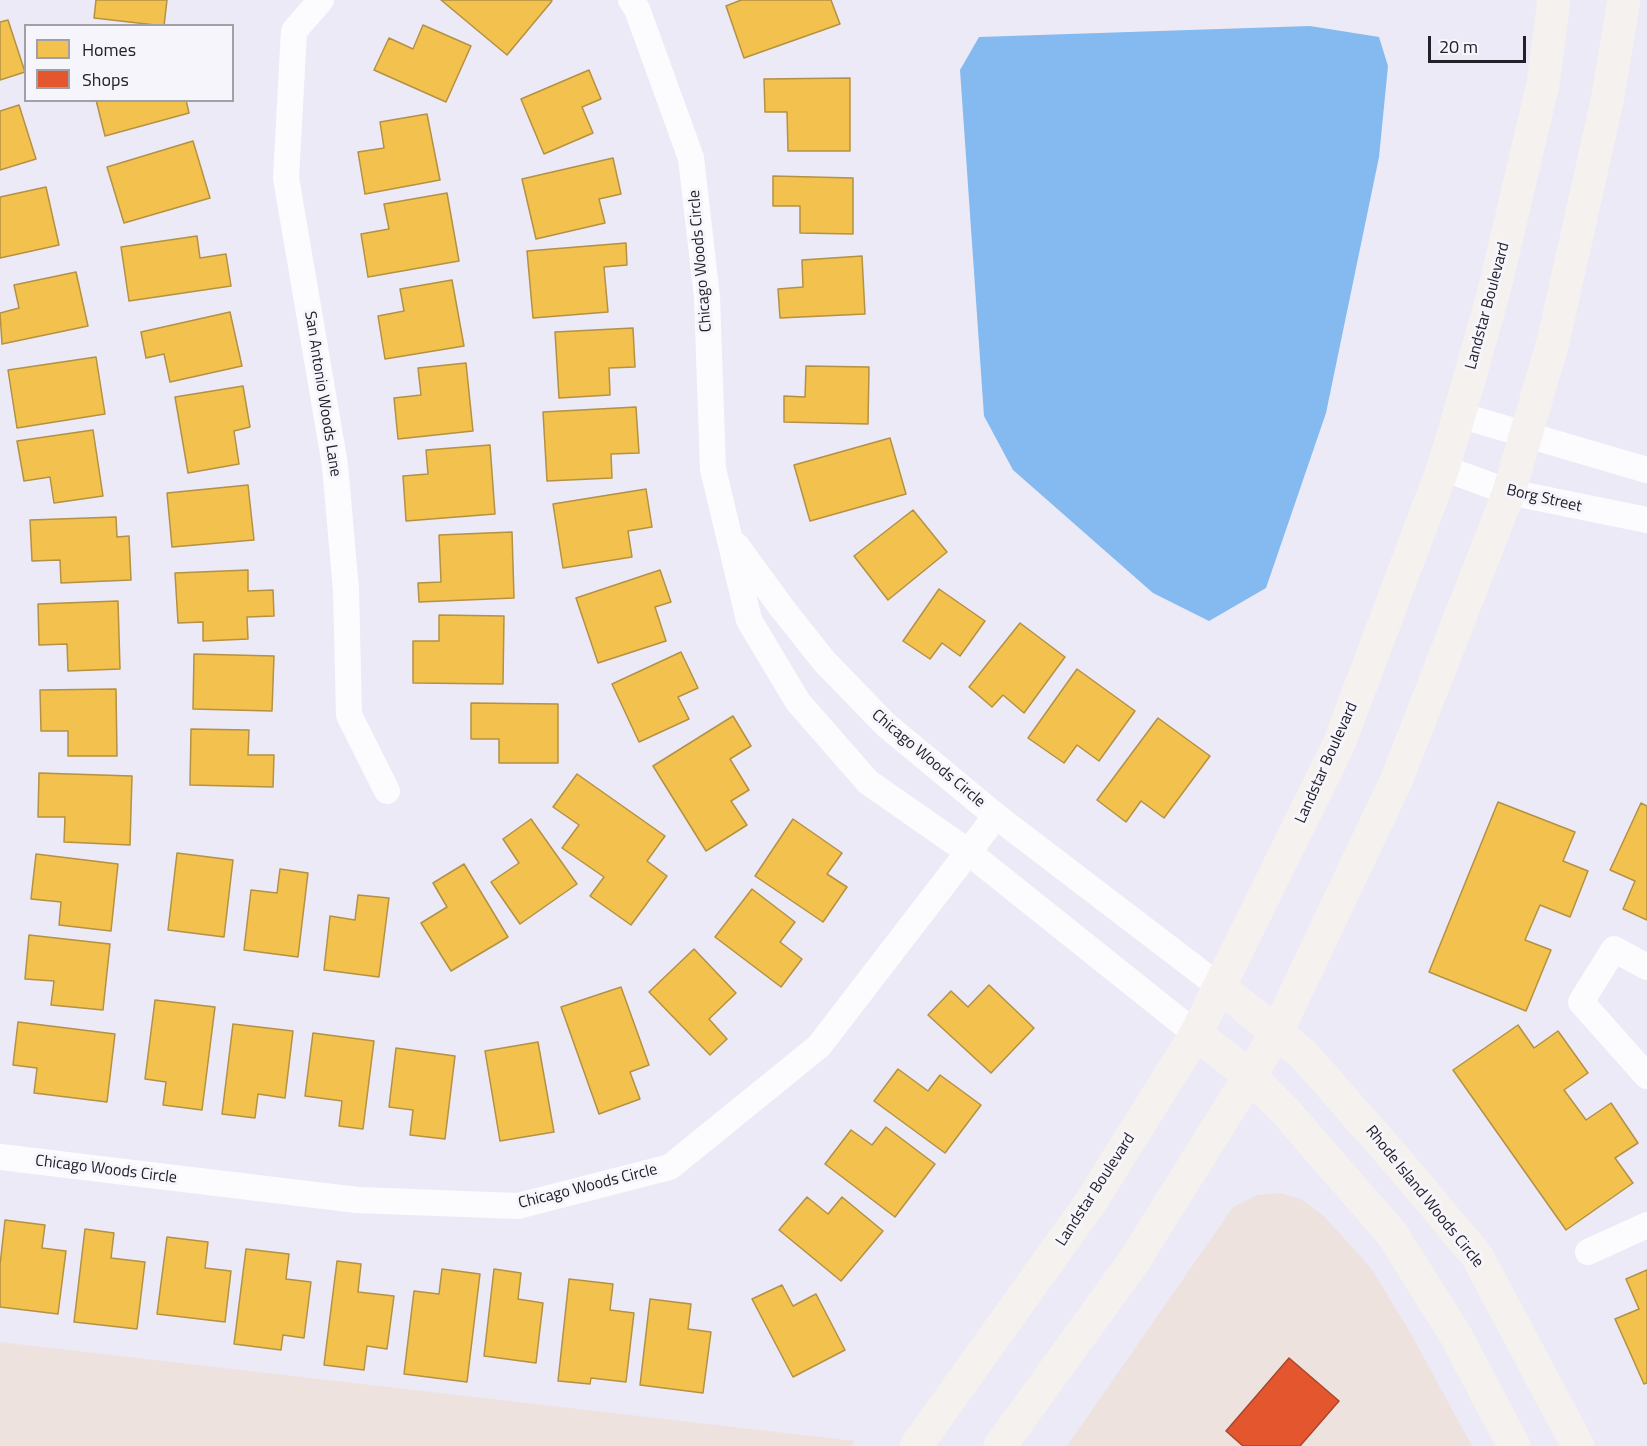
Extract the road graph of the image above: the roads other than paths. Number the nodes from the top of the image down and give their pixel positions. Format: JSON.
{"nodes":[{"id":1,"x":321,"y":0,"type":"edge"},
{"id":2,"x":631,"y":0,"type":"edge"},
{"id":3,"x":1554,"y":0,"type":"edge"},
{"id":4,"x":1624,"y":0,"type":"edge"},
{"id":5,"x":1459,"y":416,"type":"junction"},
{"id":6,"x":1526,"y":435,"type":"junction"},
{"id":7,"x":1443,"y":468,"type":"junction"},
{"id":8,"x":1647,"y":470,"type":"edge"},
{"id":9,"x":1509,"y":492,"type":"junction"},
{"id":10,"x":1647,"y":520,"type":"edge"},
{"id":11,"x":727,"y":533,"type":"junction"},
{"id":12,"x":387,"y":791,"type":"dead end"},
{"id":13,"x":996,"y":816,"type":"junction"},
{"id":14,"x":967,"y":851,"type":"junction"},
{"id":15,"x":1647,"y":966,"type":"edge"},
{"id":16,"x":1220,"y":987,"type":"junction"},
{"id":17,"x":1196,"y":1034,"type":"junction"},
{"id":18,"x":1276,"y":1034,"type":"junction"},
{"id":19,"x":1250,"y":1076,"type":"junction"},
{"id":20,"x":1647,"y":1076,"type":"edge"},
{"id":21,"x":0,"y":1157,"type":"edge"},
{"id":22,"x":1647,"y":1225,"type":"edge"},
{"id":23,"x":1588,"y":1252,"type":"dead end"},
{"id":24,"x":916,"y":1446,"type":"edge"},
{"id":25,"x":1000,"y":1446,"type":"edge"},
{"id":26,"x":1514,"y":1446,"type":"edge"},
{"id":27,"x":1578,"y":1446,"type":"edge"}],
"edges":[{"from":1,"to":12,"type":"street","name":"San Antonio Woods Lane"},
{"from":2,"to":11,"type":"street","name":"Chicago Woods Circle"},
{"from":3,"to":5,"type":"street","name":"Landstar Boulevard"},
{"from":4,"to":6,"type":"street"},
{"from":5,"to":6,"type":"street"},
{"from":5,"to":7,"type":"street","name":"Landstar Boulevard"},
{"from":6,"to":8,"type":"street"},
{"from":6,"to":9,"type":"street"},
{"from":7,"to":9,"type":"street","name":"Borg Street"},
{"from":7,"to":16,"type":"street","name":"Landstar Boulevard"},
{"from":9,"to":10,"type":"street","name":"Borg Street"},
{"from":9,"to":18,"type":"street"},
{"from":11,"to":13,"type":"street","name":"Chicago Woods Circle"},
{"from":11,"to":14,"type":"street","name":"Chicago Woods Circle"},
{"from":13,"to":14,"type":"street","name":"Chicago Woods Circle"},
{"from":13,"to":16,"type":"street","name":"Chicago Woods Circle"},
{"from":14,"to":17,"type":"street","name":"Chicago Woods Circle"},
{"from":14,"to":21,"type":"street","name":"Chicago Woods Circle"},
{"from":15,"to":20,"type":"street"},
{"from":16,"to":17,"type":"street","name":"Landstar Boulevard"},
{"from":16,"to":18,"type":"street","name":"Rhode Island Woods Circle"},
{"from":17,"to":19,"type":"street"},
{"from":17,"to":24,"type":"street","name":"Landstar Boulevard"},
{"from":18,"to":19,"type":"street"},
{"from":18,"to":27,"type":"street","name":"Rhode Island Woods Circle"},
{"from":19,"to":25,"type":"street"},
{"from":19,"to":26,"type":"street"},
{"from":22,"to":23,"type":"street"}]}
